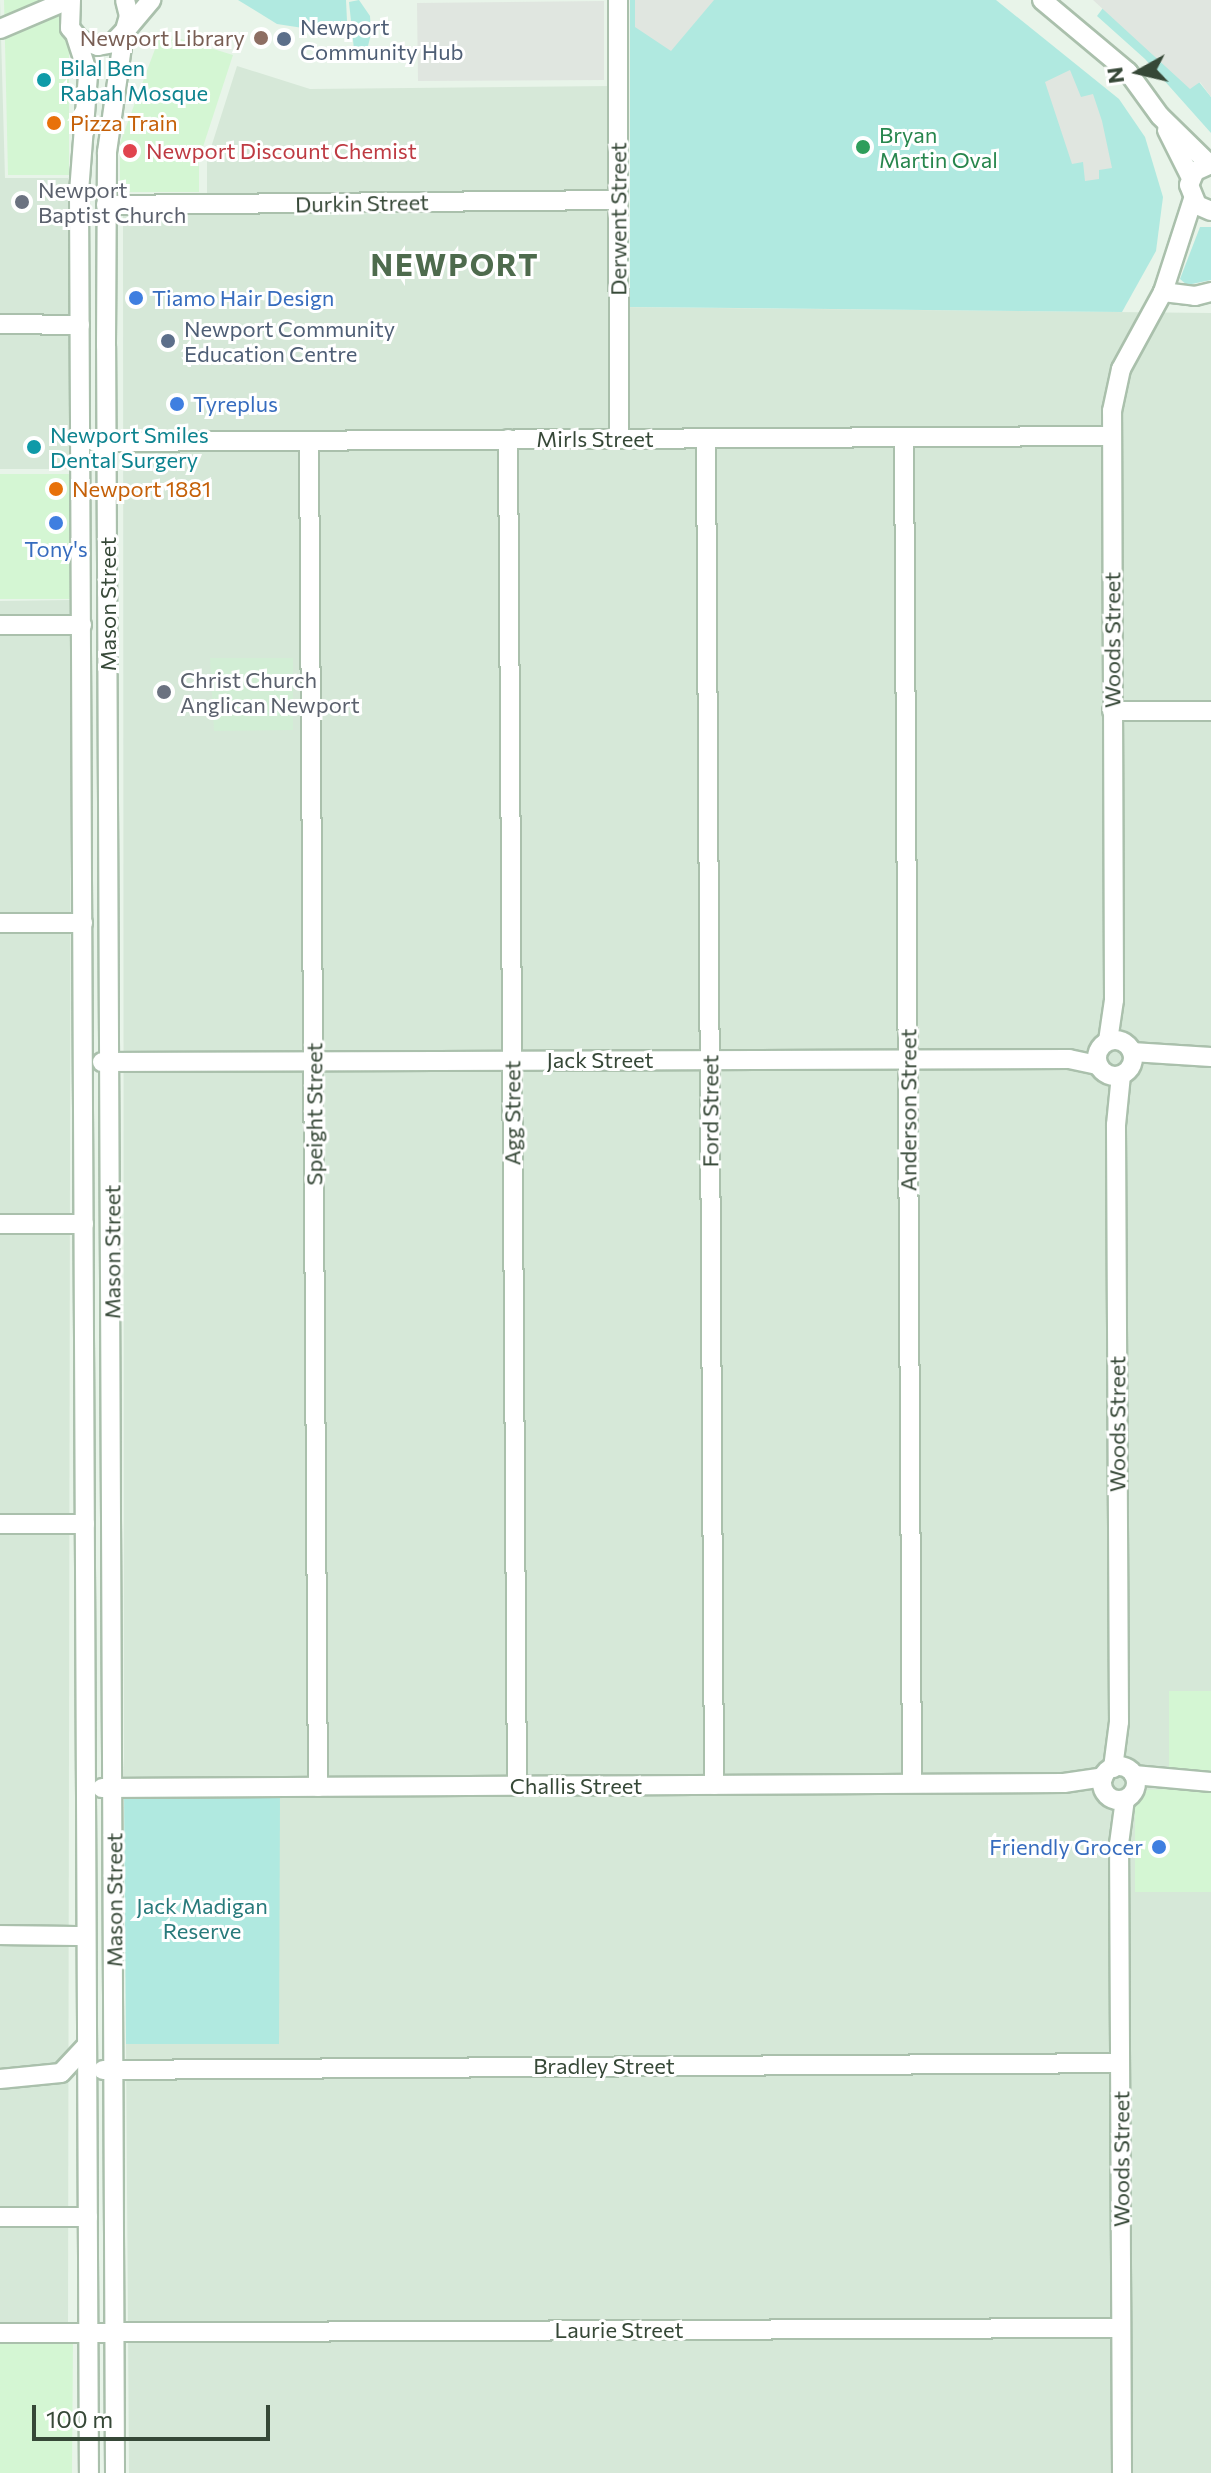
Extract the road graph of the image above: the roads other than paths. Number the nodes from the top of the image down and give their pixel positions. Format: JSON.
{"nodes":[{"id":1,"x":70,"y":0,"type":"edge"},
{"id":2,"x":125,"y":0,"type":"edge"},
{"id":3,"x":151,"y":0,"type":"edge"},
{"id":4,"x":618,"y":0,"type":"edge"},
{"id":5,"x":1042,"y":0,"type":"edge"},
{"id":6,"x":6,"y":27,"type":"edge"},
{"id":7,"x":125,"y":32,"type":"junction"},
{"id":8,"x":74,"y":34,"type":"junction"},
{"id":9,"x":1160,"y":116,"type":"junction"},
{"id":10,"x":1210,"y":164,"type":"edge"},
{"id":11,"x":1191,"y":178,"type":"junction"},
{"id":12,"x":1193,"y":199,"type":"junction"},
{"id":13,"x":618,"y":200,"type":"junction"},
{"id":14,"x":106,"y":205,"type":"junction"},
{"id":15,"x":1211,"y":211,"type":"edge"},
{"id":16,"x":1180,"y":239,"type":"junction"},
{"id":17,"x":1163,"y":292,"type":"junction"},
{"id":18,"x":1211,"y":292,"type":"edge"},
{"id":19,"x":0,"y":324,"type":"edge"},
{"id":20,"x":80,"y":325,"type":"junction"},
{"id":21,"x":1110,"y":436,"type":"junction"},
{"id":22,"x":904,"y":437,"type":"junction"},
{"id":23,"x":706,"y":438,"type":"junction"},
{"id":24,"x":508,"y":439,"type":"junction"},
{"id":25,"x":619,"y":439,"type":"junction"},
{"id":26,"x":309,"y":441,"type":"junction"},
{"id":27,"x":80,"y":442,"type":"junction"},
{"id":28,"x":107,"y":442,"type":"junction"},
{"id":29,"x":0,"y":625,"type":"edge"},
{"id":30,"x":82,"y":625,"type":"junction"},
{"id":31,"x":1112,"y":711,"type":"junction"},
{"id":32,"x":1211,"y":711,"type":"edge"},
{"id":33,"x":0,"y":923,"type":"edge"},
{"id":34,"x":83,"y":923,"type":"junction"},
{"id":35,"x":1211,"y":1057,"type":"edge"},
{"id":36,"x":1114,"y":1058,"type":"junction"},
{"id":37,"x":709,"y":1060,"type":"junction"},
{"id":38,"x":908,"y":1060,"type":"junction"},
{"id":39,"x":313,"y":1061,"type":"junction"},
{"id":40,"x":511,"y":1061,"type":"junction"},
{"id":41,"x":83,"y":1062,"type":"junction"},
{"id":42,"x":111,"y":1062,"type":"junction"},
{"id":43,"x":0,"y":1224,"type":"edge"},
{"id":44,"x":84,"y":1224,"type":"junction"},
{"id":45,"x":0,"y":1524,"type":"edge"},
{"id":46,"x":85,"y":1524,"type":"junction"},
{"id":47,"x":1211,"y":1782,"type":"edge"},
{"id":48,"x":912,"y":1783,"type":"junction"},
{"id":49,"x":1119,"y":1783,"type":"junction"},
{"id":50,"x":714,"y":1785,"type":"junction"},
{"id":51,"x":517,"y":1786,"type":"junction"},
{"id":52,"x":318,"y":1787,"type":"junction"},
{"id":53,"x":87,"y":1788,"type":"junction"},
{"id":54,"x":113,"y":1788,"type":"junction"},
{"id":55,"x":0,"y":1935,"type":"edge"},
{"id":56,"x":86,"y":1936,"type":"junction"},
{"id":57,"x":88,"y":2043,"type":"junction"},
{"id":58,"x":1120,"y":2063,"type":"junction"},
{"id":59,"x":114,"y":2068,"type":"junction"},
{"id":60,"x":88,"y":2074,"type":"junction"},
{"id":61,"x":0,"y":2079,"type":"edge"},
{"id":62,"x":0,"y":2217,"type":"edge"},
{"id":63,"x":88,"y":2217,"type":"junction"},
{"id":64,"x":1121,"y":2328,"type":"junction"},
{"id":65,"x":89,"y":2332,"type":"junction"},
{"id":66,"x":0,"y":2333,"type":"edge"},
{"id":67,"x":116,"y":2333,"type":"junction"},
{"id":68,"x":89,"y":2473,"type":"edge"},
{"id":69,"x":115,"y":2473,"type":"edge"},
{"id":70,"x":1122,"y":2473,"type":"edge"}],
"edges":[{"from":1,"to":6,"type":"street"},
{"from":1,"to":8,"type":"street","name":"Mason Street"},
{"from":2,"to":7,"type":"street","name":"Mason Street"},
{"from":3,"to":7,"type":"street"},
{"from":4,"to":13,"type":"street","name":"Derwent Street"},
{"from":5,"to":9,"type":"street"},
{"from":6,"to":8,"type":"street"},
{"from":7,"to":8,"type":"street"},
{"from":7,"to":14,"type":"street","name":"Mason Street"},
{"from":8,"to":20,"type":"street","name":"Mason Street"},
{"from":9,"to":10,"type":"street"},
{"from":9,"to":11,"type":"street"},
{"from":10,"to":11,"type":"street"},
{"from":11,"to":12,"type":"street"},
{"from":12,"to":15,"type":"street"},
{"from":12,"to":16,"type":"street","name":"Woods Street"},
{"from":13,"to":14,"type":"street","name":"Durkin Street"},
{"from":13,"to":25,"type":"street","name":"Derwent Street"},
{"from":14,"to":28,"type":"street","name":"Mason Street"},
{"from":15,"to":16,"type":"street"},
{"from":16,"to":17,"type":"street","name":"Woods Street"},
{"from":17,"to":18,"type":"street"},
{"from":17,"to":21,"type":"street","name":"Woods Street"},
{"from":19,"to":20,"type":"street"},
{"from":20,"to":27,"type":"street","name":"Mason Street"},
{"from":21,"to":22,"type":"street","name":"Mirls Street"},
{"from":21,"to":31,"type":"street","name":"Woods Street"},
{"from":22,"to":23,"type":"street","name":"Mirls Street"},
{"from":22,"to":38,"type":"street","name":"Anderson Street"},
{"from":23,"to":25,"type":"street","name":"Mirls Street"},
{"from":23,"to":37,"type":"street","name":"Ford Street"},
{"from":24,"to":25,"type":"street","name":"Mirls Street"},
{"from":24,"to":26,"type":"street","name":"Mirls Street"},
{"from":24,"to":40,"type":"street","name":"Agg Street"},
{"from":26,"to":28,"type":"street","name":"Mirls Street"},
{"from":26,"to":39,"type":"street","name":"Speight Street"},
{"from":27,"to":28,"type":"street","name":"Mirls Street"},
{"from":27,"to":30,"type":"street","name":"Mason Street"},
{"from":28,"to":42,"type":"street","name":"Mason Street"},
{"from":29,"to":30,"type":"street"},
{"from":30,"to":34,"type":"street","name":"Mason Street"},
{"from":31,"to":32,"type":"street"},
{"from":31,"to":36,"type":"street","name":"Woods Street"},
{"from":33,"to":34,"type":"street"},
{"from":34,"to":41,"type":"street","name":"Mason Street"},
{"from":35,"to":36,"type":"street","name":"Jack Street"},
{"from":36,"to":38,"type":"street","name":"Jack Street"},
{"from":36,"to":49,"type":"street","name":"Woods Street"},
{"from":37,"to":38,"type":"street","name":"Jack Street"},
{"from":37,"to":40,"type":"street","name":"Jack Street"},
{"from":37,"to":50,"type":"street","name":"Ford Street"},
{"from":38,"to":48,"type":"street","name":"Anderson Street"},
{"from":39,"to":40,"type":"street","name":"Jack Street"},
{"from":39,"to":42,"type":"street","name":"Jack Street"},
{"from":39,"to":52,"type":"street","name":"Speight Street"},
{"from":40,"to":51,"type":"street","name":"Agg Street"},
{"from":41,"to":42,"type":"street","name":"Jack Street"},
{"from":41,"to":44,"type":"street","name":"Mason Street"},
{"from":42,"to":54,"type":"street","name":"Mason Street"},
{"from":43,"to":44,"type":"street"},
{"from":44,"to":46,"type":"street","name":"Mason Street"},
{"from":45,"to":46,"type":"street"},
{"from":46,"to":53,"type":"street","name":"Mason Street"},
{"from":47,"to":49,"type":"street","name":"Challis Street"},
{"from":48,"to":49,"type":"street","name":"Challis Street"},
{"from":48,"to":50,"type":"street","name":"Challis Street"},
{"from":49,"to":58,"type":"street","name":"Woods Street"},
{"from":50,"to":51,"type":"street","name":"Challis Street"},
{"from":51,"to":52,"type":"street","name":"Challis Street"},
{"from":52,"to":54,"type":"street","name":"Challis Street"},
{"from":53,"to":54,"type":"street","name":"Challis Street"},
{"from":53,"to":56,"type":"street","name":"Mason Street"},
{"from":54,"to":59,"type":"street","name":"Mason Street"},
{"from":55,"to":56,"type":"street"},
{"from":56,"to":57,"type":"street","name":"Mason Street"},
{"from":57,"to":60,"type":"street","name":"Mason Street"},
{"from":57,"to":61,"type":"street"},
{"from":58,"to":59,"type":"street","name":"Bradley Street"},
{"from":58,"to":64,"type":"street","name":"Woods Street"},
{"from":59,"to":60,"type":"street","name":"Bradley Street"},
{"from":59,"to":67,"type":"street","name":"Mason Street"},
{"from":60,"to":63,"type":"street","name":"Mason Street"},
{"from":62,"to":63,"type":"street"},
{"from":63,"to":65,"type":"street","name":"Mason Street"},
{"from":64,"to":67,"type":"street","name":"Laurie Street"},
{"from":64,"to":70,"type":"street","name":"Woods Street"},
{"from":65,"to":66,"type":"street","name":"Laurie Street"},
{"from":65,"to":67,"type":"street","name":"Laurie Street"},
{"from":65,"to":68,"type":"street","name":"Mason Street"},
{"from":67,"to":69,"type":"street","name":"Mason Street"}]}
